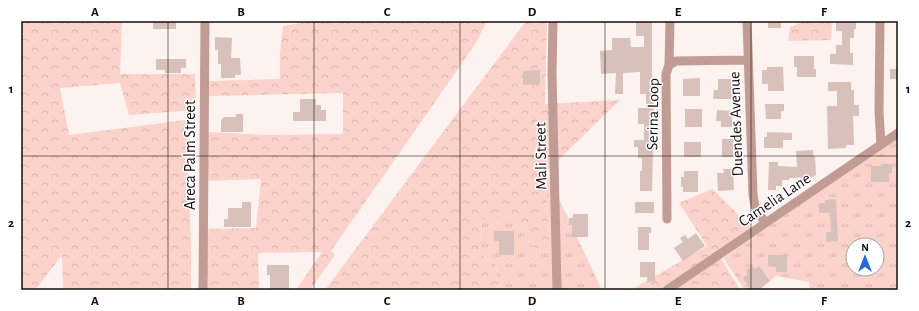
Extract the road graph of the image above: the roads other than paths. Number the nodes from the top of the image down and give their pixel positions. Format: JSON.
{"nodes":[{"id":1,"x":205,"y":21,"type":"edge"},
{"id":2,"x":553,"y":21,"type":"edge"},
{"id":3,"x":670,"y":21,"type":"edge"},
{"id":4,"x":747,"y":21,"type":"edge"},
{"id":5,"x":880,"y":21,"type":"edge"},
{"id":6,"x":748,"y":60,"type":"junction"},
{"id":7,"x":669,"y":65,"type":"junction"},
{"id":8,"x":898,"y":133,"type":"edge"},
{"id":9,"x":881,"y":144,"type":"junction"},
{"id":10,"x":666,"y":219,"type":"dead end"},
{"id":11,"x":765,"y":223,"type":"junction"},
{"id":12,"x":203,"y":290,"type":"edge"},
{"id":13,"x":557,"y":290,"type":"edge"},
{"id":14,"x":667,"y":290,"type":"edge"}],
"edges":[{"from":1,"to":12,"type":"street","name":"Areca Palm Street"},
{"from":2,"to":13,"type":"street","name":"Mali Street"},
{"from":3,"to":7,"type":"street"},
{"from":4,"to":6,"type":"street","name":"Duendes Avenue"},
{"from":5,"to":9,"type":"street"},
{"from":6,"to":7,"type":"street","name":"Serina Loop"},
{"from":6,"to":11,"type":"street","name":"Duendes Avenue"},
{"from":7,"to":10,"type":"street","name":"Serina Loop"},
{"from":8,"to":9,"type":"street","name":"Camelia Lane"},
{"from":9,"to":11,"type":"street","name":"Camelia Lane"},
{"from":11,"to":14,"type":"street","name":"Camelia Lane"}]}
